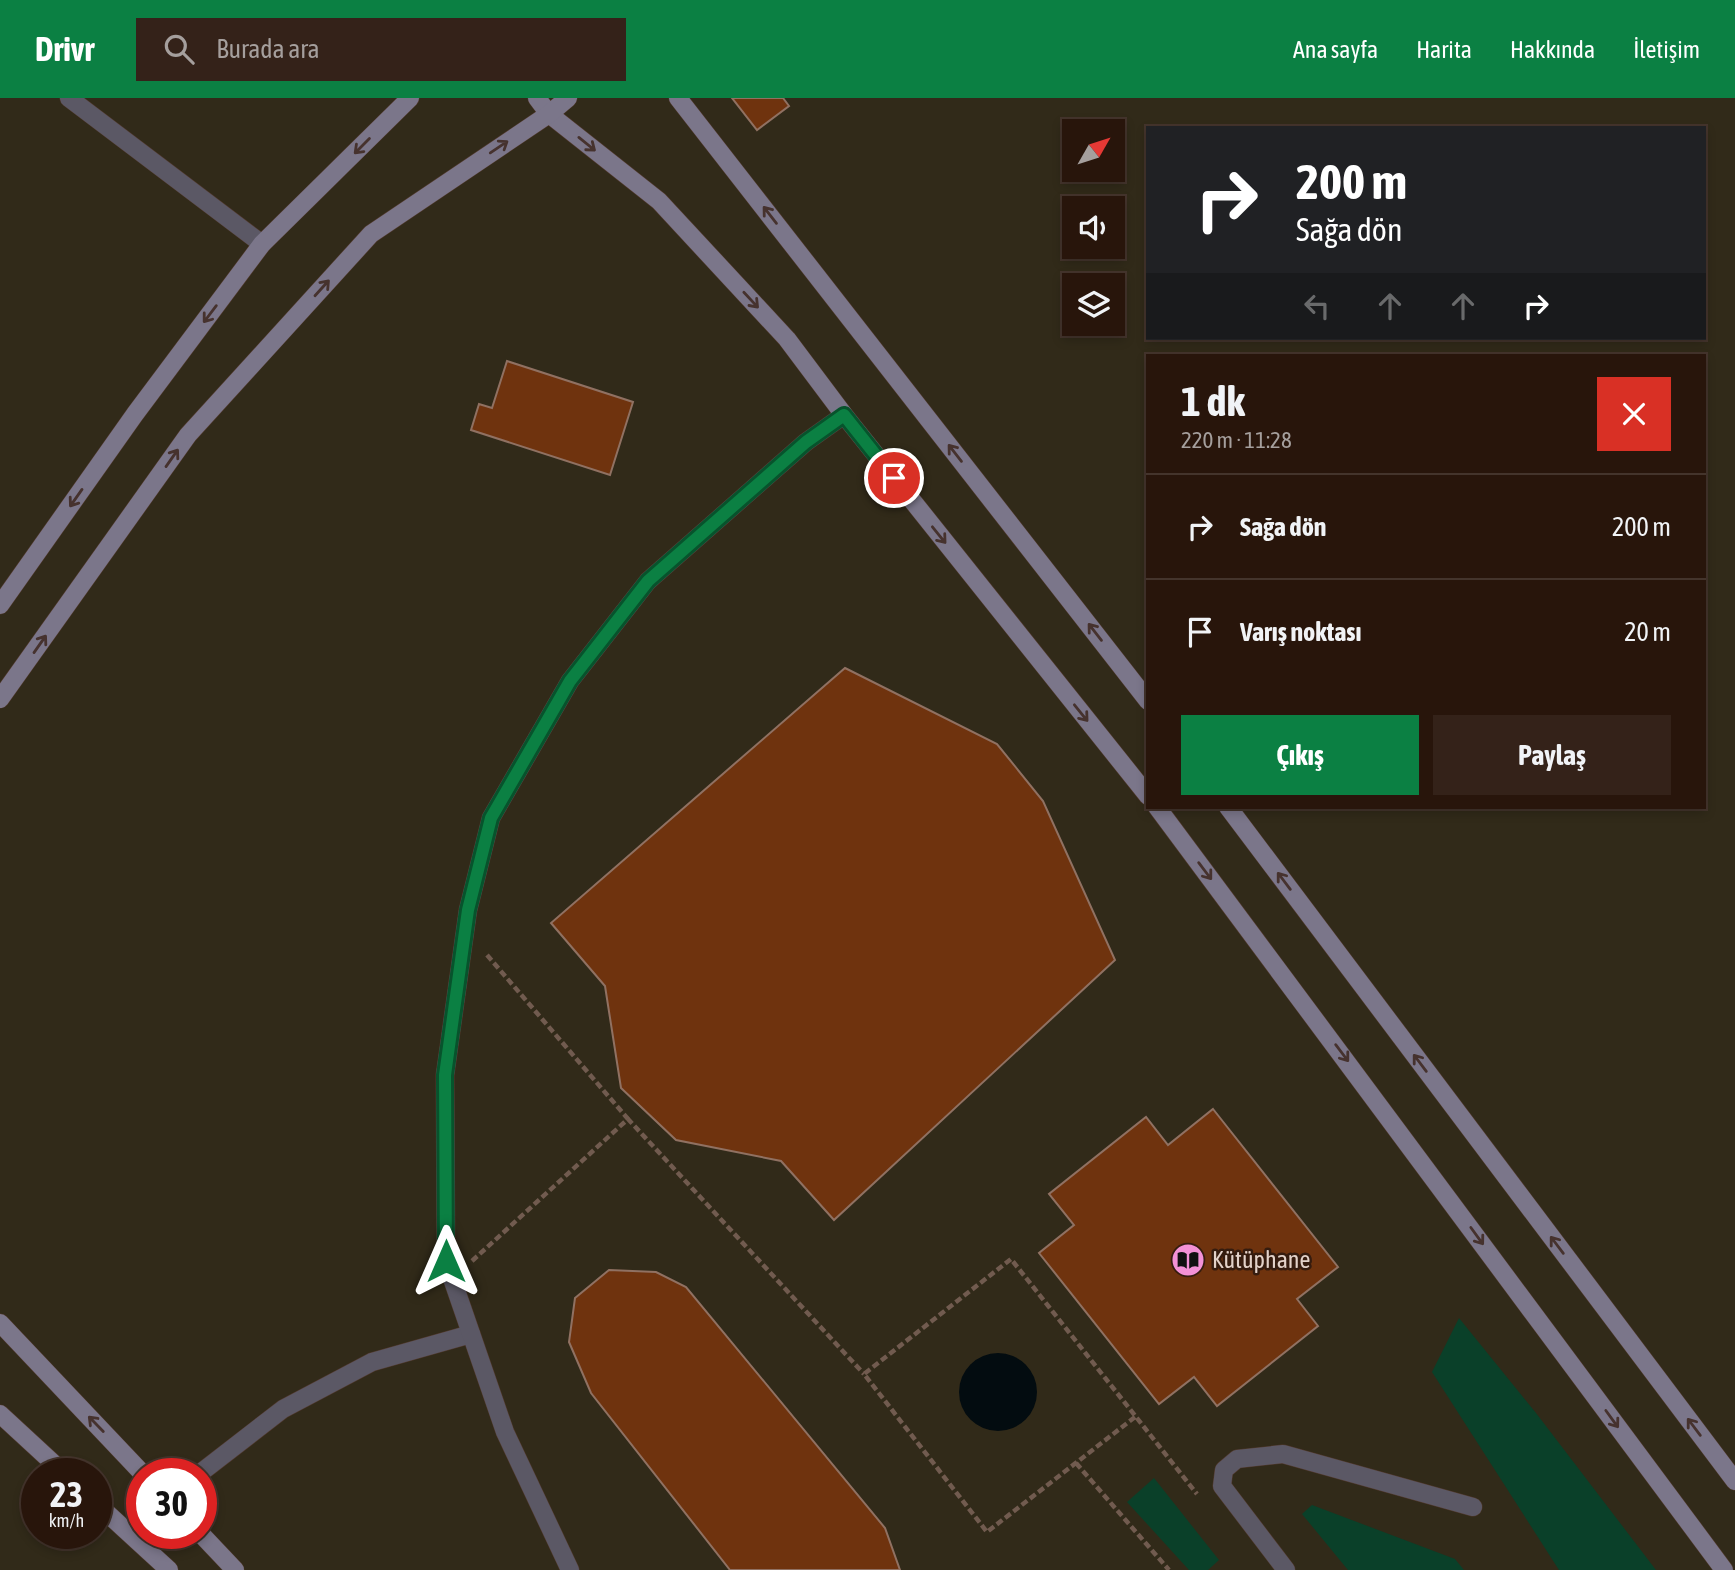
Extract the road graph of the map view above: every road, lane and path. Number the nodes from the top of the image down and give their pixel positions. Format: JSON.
{"nodes":[{"id":1,"x":69,"y":98,"type":"edge"},
{"id":2,"x":410,"y":98,"type":"edge"},
{"id":3,"x":537,"y":98,"type":"edge"},
{"id":4,"x":568,"y":98,"type":"edge"},
{"id":5,"x":678,"y":98,"type":"edge"},
{"id":6,"x":549,"y":114,"type":"junction"},
{"id":7,"x":262,"y":244,"type":"junction"},
{"id":8,"x":844,"y":415,"type":"junction"},
{"id":9,"x":0,"y":605,"type":"edge"},
{"id":10,"x":1146,"y":698,"type":"edge"},
{"id":11,"x":0,"y":699,"type":"edge"},
{"id":12,"x":1146,"y":793,"type":"edge"},
{"id":13,"x":1158,"y":809,"type":"edge"},
{"id":14,"x":1230,"y":809,"type":"edge"},
{"id":15,"x":466,"y":930,"type":"junction"},
{"id":16,"x":628,"y":1119,"type":"junction"},
{"id":17,"x":452,"y":1280,"type":"junction"},
{"id":18,"x":0,"y":1324,"type":"edge"},
{"id":19,"x":471,"y":1334,"type":"junction"},
{"id":20,"x":864,"y":1374,"type":"junction"},
{"id":21,"x":0,"y":1414,"type":"edge"},
{"id":22,"x":48,"y":1458,"type":"edge"},
{"id":23,"x":128,"y":1458,"type":"edge"},
{"id":24,"x":217,"y":1460,"type":"edge"},
{"id":25,"x":1076,"y":1463,"type":"junction"},
{"id":26,"x":1735,"y":1481,"type":"edge"},
{"id":27,"x":1473,"y":1507,"type":"dead end"},
{"id":28,"x":112,"y":1518,"type":"edge"},
{"id":29,"x":215,"y":1549,"type":"edge"},
{"id":30,"x":169,"y":1570,"type":"edge"},
{"id":31,"x":235,"y":1570,"type":"edge"},
{"id":32,"x":570,"y":1570,"type":"edge"},
{"id":33,"x":1170,"y":1570,"type":"edge"},
{"id":34,"x":1286,"y":1570,"type":"edge"},
{"id":35,"x":1724,"y":1570,"type":"edge"}],
"edges":[{"from":1,"to":7,"type":"street"},
{"from":2,"to":7,"type":"street","one_way":true},
{"from":3,"to":6,"type":"street"},
{"from":4,"to":6,"type":"street"},
{"from":10,"to":5,"type":"street","one_way":true},
{"from":6,"to":8,"type":"street","one_way":true},
{"from":11,"to":6,"type":"street","one_way":true},
{"from":7,"to":9,"type":"street","one_way":true},
{"from":8,"to":12,"type":"street","one_way":true},
{"from":8,"to":15,"type":"street"},
{"from":13,"to":35,"type":"street","one_way":true},
{"from":26,"to":14,"type":"street","one_way":true},
{"from":15,"to":16,"type":"path"},
{"from":15,"to":17,"type":"street"},
{"from":16,"to":17,"type":"path"},
{"from":16,"to":20,"type":"path"},
{"from":17,"to":19,"type":"street"},
{"from":23,"to":18,"type":"street","one_way":true},
{"from":19,"to":24,"type":"street"},
{"from":19,"to":32,"type":"street"},
{"from":20,"to":25,"type":"path"},
{"from":20,"to":25,"type":"path"},
{"from":21,"to":22,"type":"street"},
{"from":25,"to":33,"type":"path"},
{"from":27,"to":34,"type":"street"},
{"from":28,"to":30,"type":"street"},
{"from":29,"to":31,"type":"street"}]}
